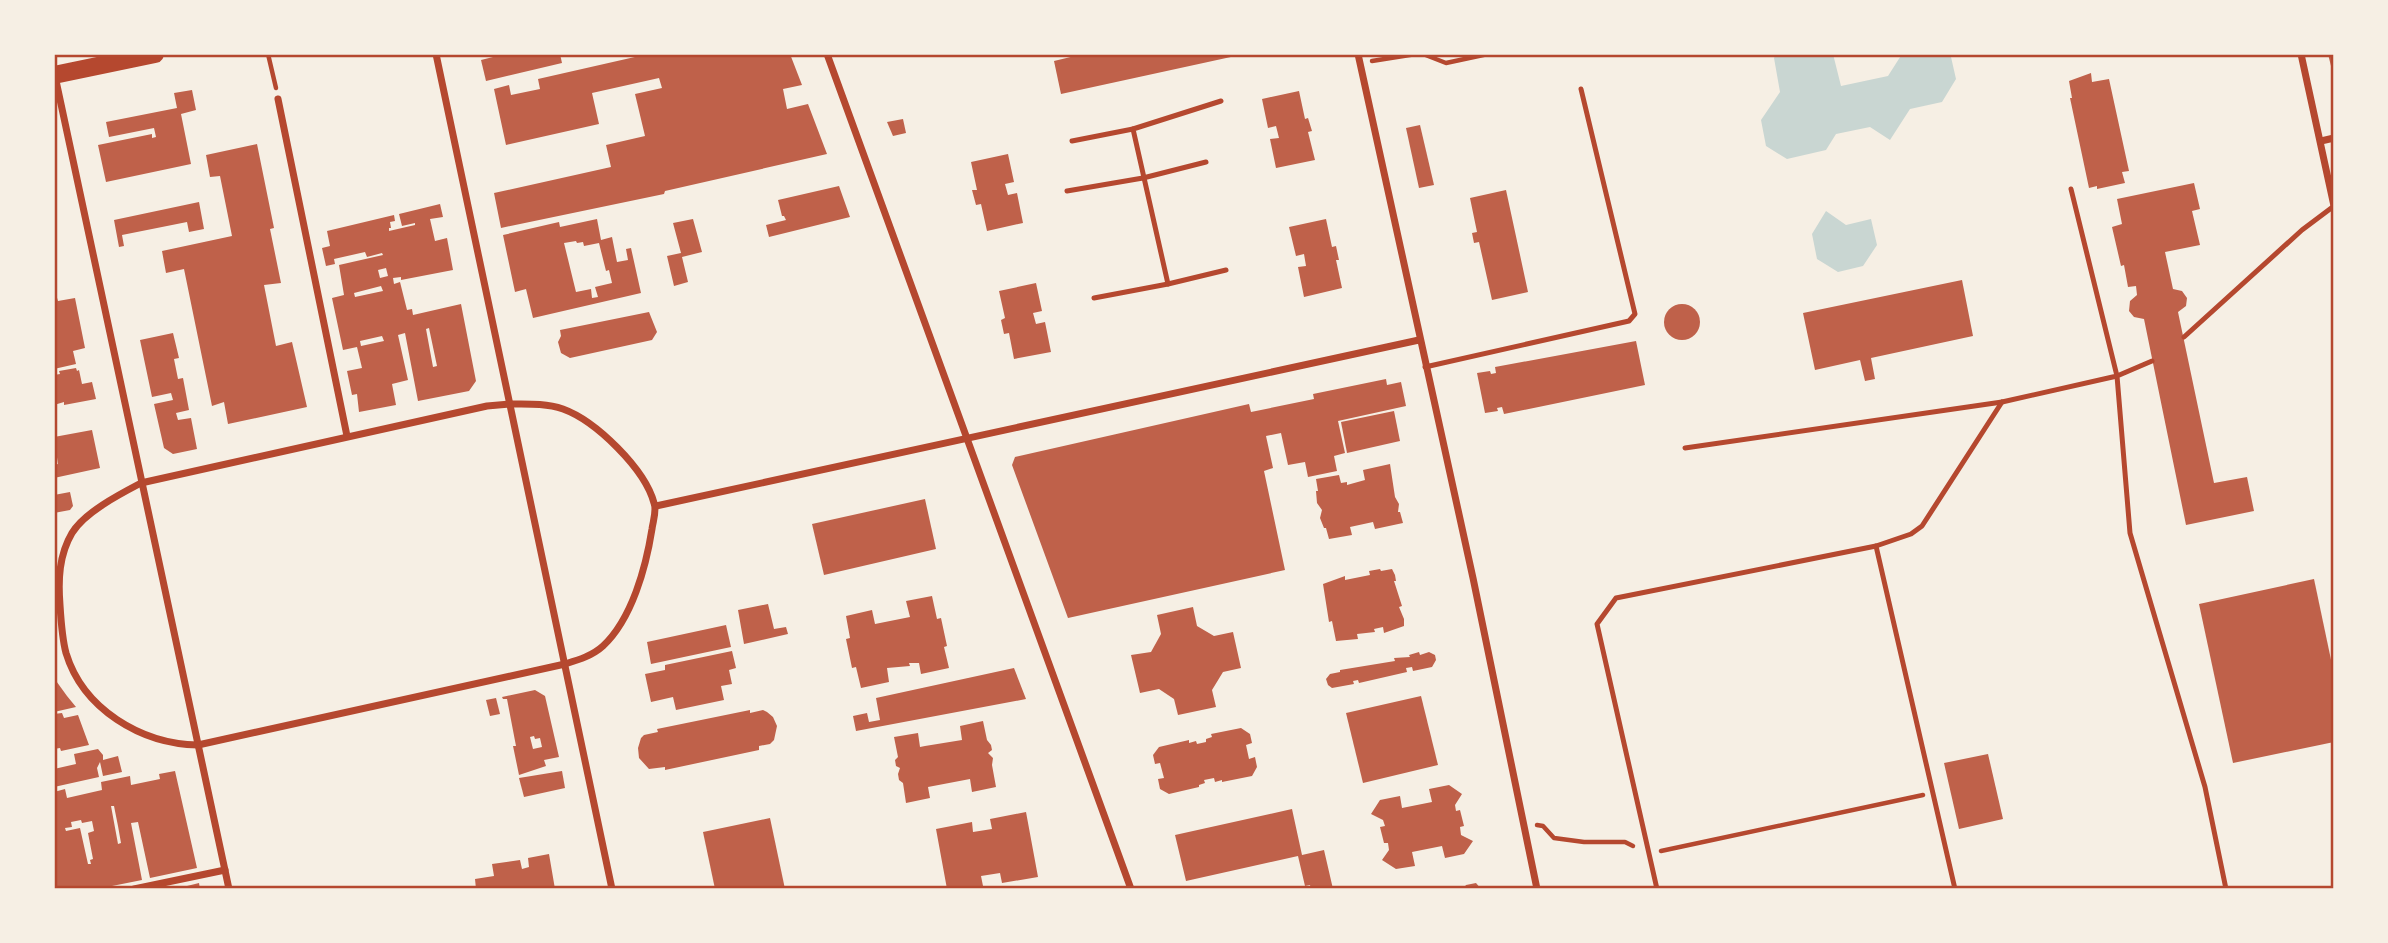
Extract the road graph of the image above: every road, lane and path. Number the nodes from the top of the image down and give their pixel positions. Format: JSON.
{"nodes":[{"id":1,"x":155,"y":54,"type":"edge"},
{"id":2,"x":268,"y":54,"type":"edge"},
{"id":3,"x":436,"y":54,"type":"edge"},
{"id":4,"x":827,"y":54,"type":"edge"},
{"id":5,"x":1416,"y":54,"type":"edge"},
{"id":6,"x":1423,"y":54,"type":"edge"},
{"id":7,"x":1488,"y":54,"type":"edge"},
{"id":8,"x":2301,"y":54,"type":"edge"},
{"id":9,"x":1359,"y":58,"type":"edge"},
{"id":10,"x":55,"y":75,"type":"edge"},
{"id":11,"x":1581,"y":89,"type":"dead end"},
{"id":12,"x":278,"y":99,"type":"joint"},
{"id":13,"x":1221,"y":101,"type":"dead end"},
{"id":14,"x":1133,"y":129,"type":"junction"},
{"id":15,"x":2334,"y":138,"type":"edge"},
{"id":16,"x":1072,"y":141,"type":"dead end"},
{"id":17,"x":2320,"y":141,"type":"junction"},
{"id":18,"x":1206,"y":162,"type":"dead end"},
{"id":19,"x":1143,"y":178,"type":"junction"},
{"id":20,"x":2071,"y":189,"type":"dead end"},
{"id":21,"x":1067,"y":191,"type":"dead end"},
{"id":22,"x":2334,"y":206,"type":"edge"},
{"id":23,"x":1226,"y":270,"type":"dead end"},
{"id":24,"x":1168,"y":284,"type":"junction"},
{"id":25,"x":1094,"y":298,"type":"dead end"},
{"id":26,"x":2184,"y":337,"type":"dead end"},
{"id":27,"x":1419,"y":340,"type":"junction"},
{"id":28,"x":2152,"y":361,"type":"dead end"},
{"id":29,"x":1425,"y":367,"type":"junction"},
{"id":30,"x":2117,"y":376,"type":"junction"},
{"id":31,"x":2002,"y":402,"type":"junction"},
{"id":32,"x":510,"y":404,"type":"junction"},
{"id":33,"x":347,"y":436,"type":"junction"},
{"id":34,"x":966,"y":438,"type":"junction"},
{"id":35,"x":1685,"y":448,"type":"dead end"},
{"id":36,"x":141,"y":484,"type":"junction"},
{"id":37,"x":656,"y":506,"type":"junction"},
{"id":38,"x":1876,"y":546,"type":"junction"},
{"id":39,"x":59,"y":637,"type":"edge"},
{"id":40,"x":565,"y":664,"type":"junction"},
{"id":41,"x":198,"y":745,"type":"junction"},
{"id":42,"x":1933,"y":793,"type":"junction"},
{"id":43,"x":1525,"y":824,"type":"junction"},
{"id":44,"x":1650,"y":853,"type":"junction"},
{"id":45,"x":225,"y":870,"type":"junction"},
{"id":46,"x":134,"y":889,"type":"edge"},
{"id":47,"x":229,"y":889,"type":"edge"},
{"id":48,"x":612,"y":889,"type":"edge"},
{"id":49,"x":1131,"y":889,"type":"edge"},
{"id":50,"x":1537,"y":889,"type":"edge"},
{"id":51,"x":1657,"y":889,"type":"edge"},
{"id":52,"x":1955,"y":889,"type":"edge"},
{"id":53,"x":2226,"y":889,"type":"edge"}],
"edges":[{"from":1,"to":10,"type":"highway"},
{"from":2,"to":12,"type":"path"},
{"from":3,"to":32,"type":"street"},
{"from":4,"to":34,"type":"street"},
{"from":5,"to":9,"type":"path"},
{"from":6,"to":7,"type":"path"},
{"from":8,"to":17,"type":"street"},
{"from":9,"to":27,"type":"street"},
{"from":10,"to":36,"type":"street"},
{"from":11,"to":29,"type":"lane"},
{"from":12,"to":33,"type":"street"},
{"from":13,"to":14,"type":"lane"},
{"from":14,"to":16,"type":"lane"},
{"from":14,"to":19,"type":"lane"},
{"from":15,"to":17,"type":"street"},
{"from":17,"to":22,"type":"street"},
{"from":18,"to":19,"type":"lane"},
{"from":19,"to":21,"type":"lane"},
{"from":19,"to":24,"type":"lane"},
{"from":20,"to":30,"type":"lane"},
{"from":22,"to":26,"type":"lane"},
{"from":23,"to":24,"type":"lane"},
{"from":24,"to":25,"type":"lane"},
{"from":27,"to":29,"type":"street"},
{"from":27,"to":34,"type":"street"},
{"from":28,"to":30,"type":"lane"},
{"from":29,"to":43,"type":"street"},
{"from":30,"to":31,"type":"lane"},
{"from":30,"to":53,"type":"lane"},
{"from":31,"to":35,"type":"lane"},
{"from":31,"to":38,"type":"lane"},
{"from":32,"to":33,"type":"street"},
{"from":32,"to":37,"type":"street"},
{"from":32,"to":40,"type":"street"},
{"from":33,"to":36,"type":"street"},
{"from":34,"to":37,"type":"street"},
{"from":34,"to":49,"type":"street"},
{"from":36,"to":39,"type":"street"},
{"from":36,"to":41,"type":"street"},
{"from":37,"to":40,"type":"street"},
{"from":38,"to":42,"type":"lane"},
{"from":38,"to":44,"type":"lane"},
{"from":39,"to":41,"type":"street"},
{"from":40,"to":41,"type":"street"},
{"from":40,"to":48,"type":"street"},
{"from":41,"to":45,"type":"street"},
{"from":42,"to":44,"type":"path"},
{"from":42,"to":52,"type":"lane"},
{"from":43,"to":44,"type":"path"},
{"from":43,"to":50,"type":"street"},
{"from":44,"to":51,"type":"lane"},
{"from":45,"to":46,"type":"street"},
{"from":45,"to":47,"type":"street"}]}
